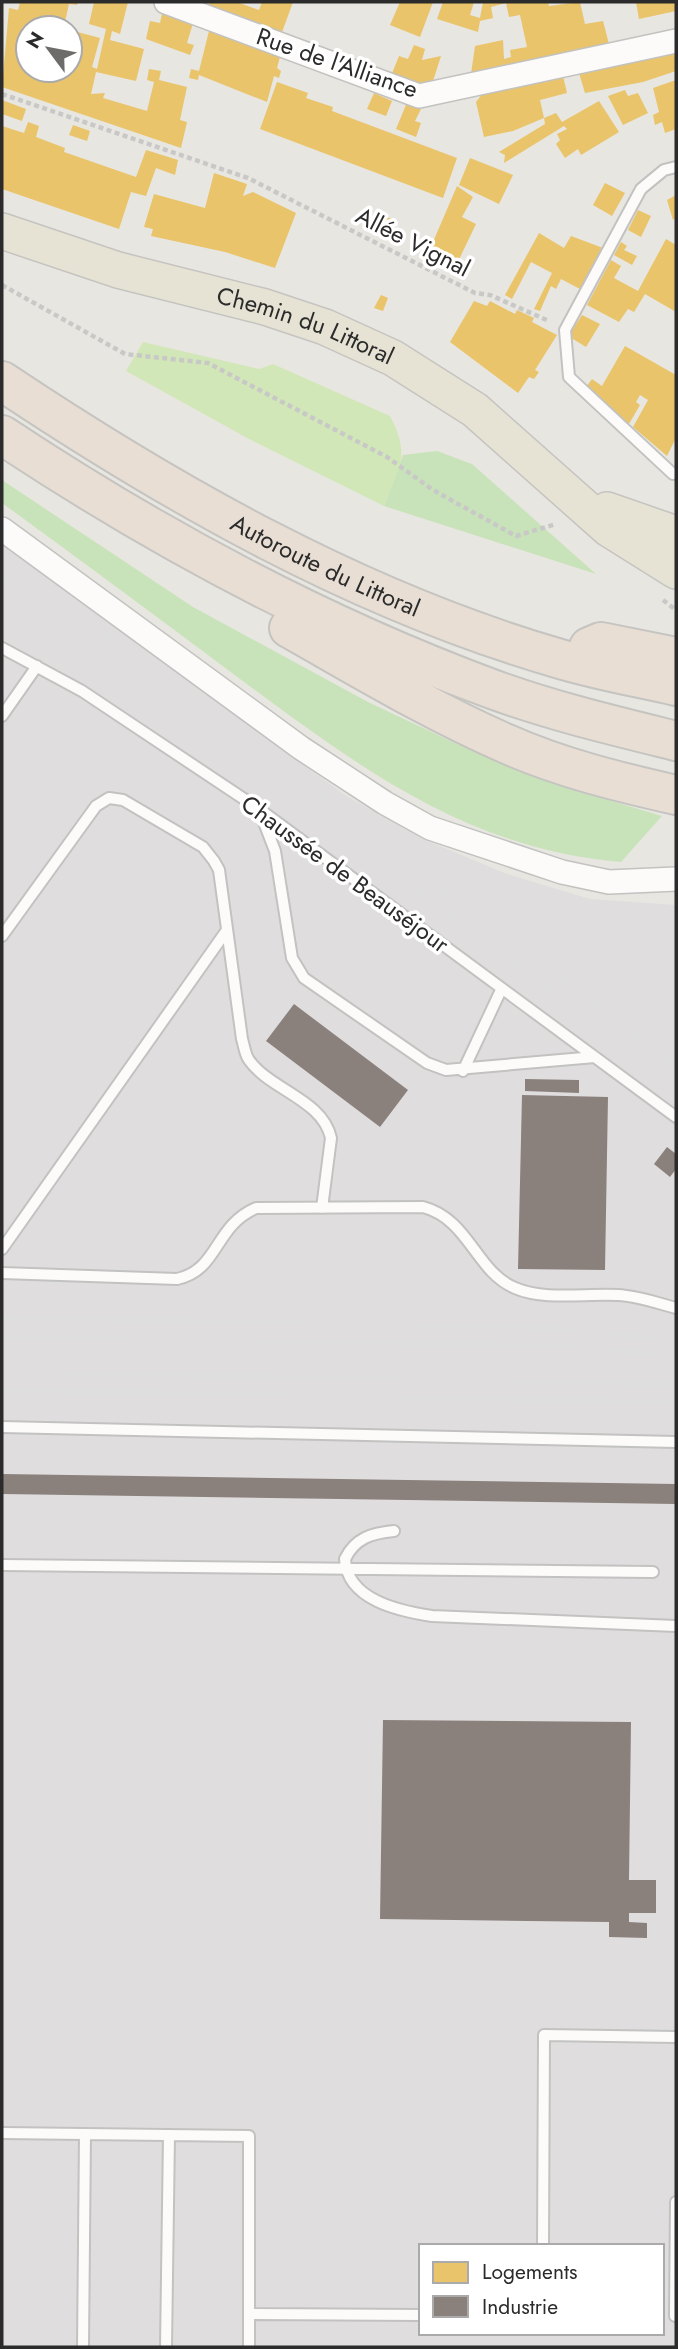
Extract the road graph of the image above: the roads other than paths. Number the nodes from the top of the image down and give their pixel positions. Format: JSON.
{"nodes":[{"id":1,"x":166,"y":2,"type":"edge"},
{"id":2,"x":676,"y":41,"type":"edge"},
{"id":3,"x":676,"y":167,"type":"edge"},
{"id":4,"x":2,"y":230,"type":"edge"},
{"id":5,"x":2,"y":381,"type":"edge"},
{"id":6,"x":2,"y":435,"type":"edge"},
{"id":7,"x":673,"y":474,"type":"dead end"},
{"id":8,"x":572,"y":495,"type":"junction"},
{"id":9,"x":2,"y":529,"type":"edge"},
{"id":10,"x":676,"y":534,"type":"edge"},
{"id":11,"x":228,"y":572,"type":"junction"},
{"id":12,"x":665,"y":583,"type":"edge"},
{"id":13,"x":2,"y":648,"type":"edge"},
{"id":14,"x":676,"y":657,"type":"edge"},
{"id":15,"x":558,"y":658,"type":"junction"},
{"id":16,"x":37,"y":666,"type":"junction"},
{"id":17,"x":676,"y":686,"type":"edge"},
{"id":18,"x":2,"y":716,"type":"edge"},
{"id":19,"x":676,"y":741,"type":"edge"},
{"id":20,"x":676,"y":795,"type":"edge"},
{"id":21,"x":259,"y":809,"type":"junction"},
{"id":22,"x":676,"y":879,"type":"edge"},
{"id":23,"x":227,"y":930,"type":"junction"},
{"id":24,"x":2,"y":936,"type":"edge"},
{"id":25,"x":501,"y":990,"type":"junction"},
{"id":26,"x":595,"y":1057,"type":"junction"},
{"id":27,"x":463,"y":1071,"type":"junction"},
{"id":28,"x":676,"y":1116,"type":"edge"},
{"id":29,"x":322,"y":1208,"type":"junction"},
{"id":30,"x":2,"y":1249,"type":"edge"},
{"id":31,"x":2,"y":1273,"type":"edge"},
{"id":32,"x":676,"y":1308,"type":"edge"},
{"id":33,"x":2,"y":1427,"type":"edge"},
{"id":34,"x":676,"y":1442,"type":"edge"},
{"id":35,"x":394,"y":1531,"type":"dead end"},
{"id":36,"x":2,"y":1565,"type":"edge"},
{"id":37,"x":345,"y":1568,"type":"junction"},
{"id":38,"x":653,"y":1572,"type":"dead end"},
{"id":39,"x":676,"y":1626,"type":"edge"},
{"id":40,"x":676,"y":2037,"type":"edge"},
{"id":41,"x":2,"y":2133,"type":"edge"},
{"id":42,"x":85,"y":2134,"type":"junction"},
{"id":43,"x":169,"y":2135,"type":"junction"},
{"id":44,"x":676,"y":2202,"type":"edge"},
{"id":45,"x":543,"y":2244,"type":"edge"},
{"id":46,"x":249,"y":2314,"type":"junction"},
{"id":47,"x":419,"y":2315,"type":"edge"},
{"id":48,"x":675,"y":2316,"type":"edge"},
{"id":49,"x":83,"y":2347,"type":"edge"},
{"id":50,"x":166,"y":2347,"type":"edge"},
{"id":51,"x":249,"y":2347,"type":"edge"}],
"edges":[{"from":1,"to":2,"type":"street","name":"Rue de l'Alliance"},
{"from":3,"to":7,"type":"lane"},
{"from":4,"to":8,"type":"main road","name":"Chemin du Littoral"},
{"from":5,"to":15,"type":"highway","name":"Autoroute du Littoral"},
{"from":6,"to":11,"type":"highway","name":"Autoroute du Littoral"},
{"from":8,"to":10,"type":"main road","name":"Chemin du Littoral"},
{"from":8,"to":12,"type":"main road","name":"Chemin du Littoral"},
{"from":9,"to":22,"type":"street"},
{"from":11,"to":19,"type":"highway","name":"Autoroute du Littoral"},
{"from":11,"to":20,"type":"highway"},
{"from":13,"to":16,"type":"lane","name":"Chaussée de Beauséjour"},
{"from":14,"to":15,"type":"highway"},
{"from":15,"to":17,"type":"highway","name":"Autoroute du Littoral"},
{"from":16,"to":18,"type":"lane"},
{"from":16,"to":21,"type":"lane","name":"Chaussée de Beauséjour"},
{"from":21,"to":25,"type":"lane","name":"Chaussée de Beauséjour"},
{"from":21,"to":27,"type":"lane"},
{"from":23,"to":24,"type":"lane"},
{"from":23,"to":29,"type":"lane"},
{"from":23,"to":30,"type":"lane"},
{"from":25,"to":26,"type":"lane","name":"Chaussée de Beauséjour"},
{"from":25,"to":27,"type":"lane"},
{"from":26,"to":27,"type":"lane"},
{"from":26,"to":28,"type":"lane","name":"Chaussée de Beauséjour"},
{"from":29,"to":31,"type":"lane"},
{"from":29,"to":32,"type":"lane"},
{"from":33,"to":34,"type":"lane"},
{"from":35,"to":37,"type":"lane"},
{"from":36,"to":37,"type":"lane"},
{"from":37,"to":38,"type":"lane"},
{"from":37,"to":39,"type":"lane"},
{"from":40,"to":45,"type":"lane"},
{"from":41,"to":42,"type":"lane"},
{"from":42,"to":43,"type":"lane"},
{"from":42,"to":49,"type":"lane"},
{"from":43,"to":46,"type":"lane"},
{"from":43,"to":50,"type":"lane"},
{"from":44,"to":48,"type":"lane"},
{"from":46,"to":47,"type":"lane"},
{"from":46,"to":51,"type":"lane"}]}
